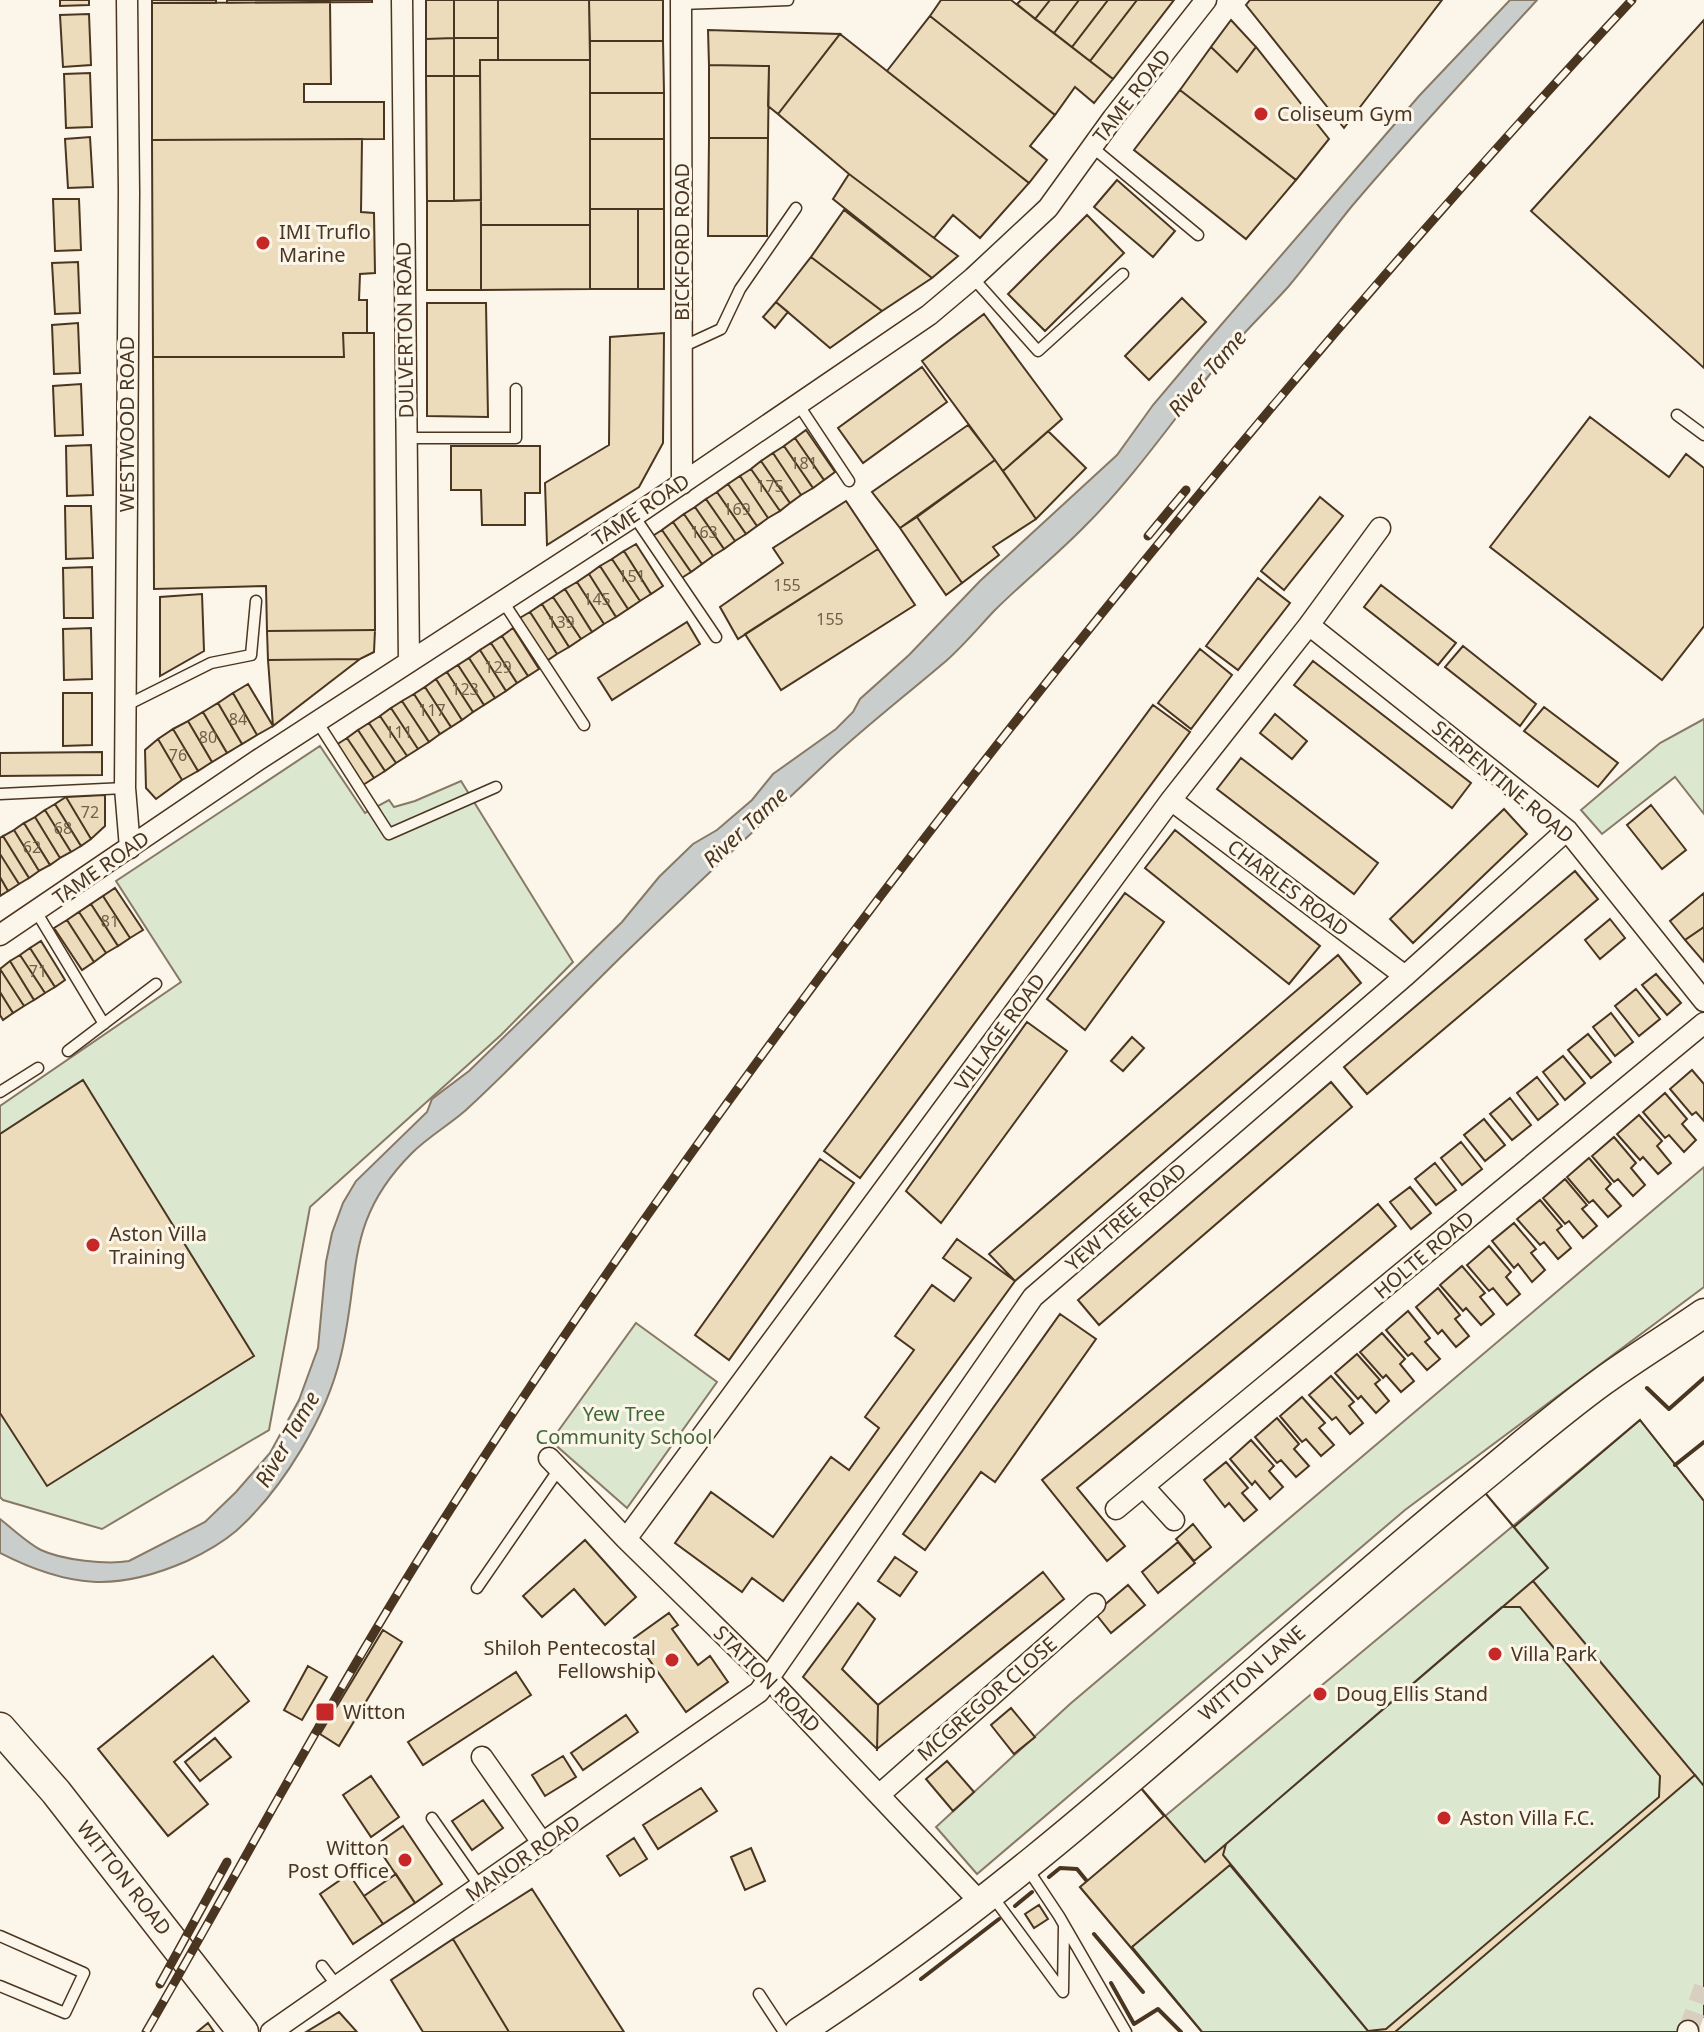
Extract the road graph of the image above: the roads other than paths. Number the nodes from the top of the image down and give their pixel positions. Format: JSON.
{"nodes":[{"id":1,"x":127,"y":0,"type":"edge"},
{"id":2,"x":402,"y":0,"type":"edge"},
{"id":3,"x":788,"y":0,"type":"edge"},
{"id":4,"x":1206,"y":0,"type":"edge"},
{"id":5,"x":681,"y":2,"type":"edge"},
{"id":6,"x":1092,"y":147,"type":"junction"},
{"id":7,"x":796,"y":208,"type":"dead end"},
{"id":8,"x":1198,"y":235,"type":"dead end"},
{"id":9,"x":1123,"y":274,"type":"dead end"},
{"id":10,"x":973,"y":278,"type":"junction"},
{"id":11,"x":682,"y":347,"type":"junction"},
{"id":12,"x":516,"y":389,"type":"dead end"},
{"id":13,"x":798,"y":404,"type":"junction"},
{"id":14,"x":1677,"y":415,"type":"dead end"},
{"id":15,"x":1704,"y":435,"type":"edge"},
{"id":16,"x":407,"y":438,"type":"junction"},
{"id":17,"x":849,"y":481,"type":"dead end"},
{"id":18,"x":682,"y":484,"type":"junction"},
{"id":19,"x":634,"y":516,"type":"junction"},
{"id":20,"x":1380,"y":528,"type":"dead end"},
{"id":21,"x":502,"y":600,"type":"junction"},
{"id":22,"x":256,"y":601,"type":"dead end"},
{"id":23,"x":1309,"y":625,"type":"junction"},
{"id":24,"x":716,"y":637,"type":"dead end"},
{"id":25,"x":409,"y":661,"type":"junction"},
{"id":26,"x":125,"y":706,"type":"junction"},
{"id":27,"x":318,"y":723,"type":"junction"},
{"id":28,"x":584,"y":725,"type":"dead end"},
{"id":29,"x":496,"y":787,"type":"dead end"},
{"id":30,"x":125,"y":788,"type":"junction"},
{"id":31,"x":0,"y":794,"type":"edge"},
{"id":32,"x":1171,"y":800,"type":"junction"},
{"id":33,"x":1567,"y":830,"type":"junction"},
{"id":34,"x":130,"y":848,"type":"junction"},
{"id":35,"x":37,"y":913,"type":"junction"},
{"id":36,"x":0,"y":935,"type":"edge"},
{"id":37,"x":1405,"y":976,"type":"junction"},
{"id":38,"x":156,"y":984,"type":"dead end"},
{"id":39,"x":1704,"y":1001,"type":"edge"},
{"id":40,"x":1704,"y":1023,"type":"edge"},
{"id":41,"x":104,"y":1024,"type":"junction"},
{"id":42,"x":68,"y":1051,"type":"dead end"},
{"id":43,"x":38,"y":1068,"type":"dead end"},
{"id":44,"x":0,"y":1092,"type":"edge"},
{"id":45,"x":1704,"y":1313,"type":"edge"},
{"id":46,"x":554,"y":1464,"type":"joint"},
{"id":47,"x":1144,"y":1487,"type":"junction"},
{"id":48,"x":1116,"y":1509,"type":"dead end"},
{"id":49,"x":1174,"y":1520,"type":"dead end"},
{"id":50,"x":626,"y":1539,"type":"junction"},
{"id":51,"x":477,"y":1588,"type":"dead end"},
{"id":52,"x":1095,"y":1604,"type":"dead end"},
{"id":53,"x":770,"y":1680,"type":"junction"},
{"id":54,"x":0,"y":1728,"type":"edge"},
{"id":55,"x":482,"y":1757,"type":"dead end"},
{"id":56,"x":879,"y":1795,"type":"junction"},
{"id":57,"x":432,"y":1818,"type":"dead end"},
{"id":58,"x":543,"y":1844,"type":"junction"},
{"id":59,"x":1026,"y":1867,"type":"junction"},
{"id":60,"x":481,"y":1888,"type":"junction"},
{"id":61,"x":986,"y":1899,"type":"junction"},
{"id":62,"x":1062,"y":1920,"type":"junction"},
{"id":63,"x":0,"y":1936,"type":"edge"},
{"id":64,"x":322,"y":1966,"type":"dead end"},
{"id":65,"x":0,"y":1986,"type":"edge"},
{"id":66,"x":338,"y":1987,"type":"junction"},
{"id":67,"x":759,"y":1994,"type":"dead end"},
{"id":68,"x":243,"y":2032,"type":"edge"},
{"id":69,"x":271,"y":2032,"type":"edge"},
{"id":70,"x":784,"y":2032,"type":"edge"},
{"id":71,"x":799,"y":2032,"type":"edge"},
{"id":72,"x":1126,"y":2032,"type":"edge"}],
"edges":[{"from":1,"to":26,"type":"street","name":"WESTWOOD ROAD"},
{"from":2,"to":16,"type":"street","name":"DULVERTON ROAD"},
{"from":3,"to":5,"type":"lane"},
{"from":4,"to":6,"type":"street","name":"TAME ROAD"},
{"from":5,"to":11,"type":"street","name":"BICKFORD ROAD"},
{"from":6,"to":8,"type":"lane"},
{"from":6,"to":10,"type":"street","name":"TAME ROAD"},
{"from":7,"to":11,"type":"lane"},
{"from":9,"to":10,"type":"lane"},
{"from":10,"to":13,"type":"street","name":"TAME ROAD"},
{"from":11,"to":18,"type":"street","name":"BICKFORD ROAD"},
{"from":12,"to":16,"type":"lane"},
{"from":13,"to":17,"type":"lane"},
{"from":13,"to":18,"type":"street","name":"TAME ROAD"},
{"from":14,"to":15,"type":"lane"},
{"from":16,"to":25,"type":"street","name":"DULVERTON ROAD"},
{"from":18,"to":19,"type":"street","name":"TAME ROAD"},
{"from":19,"to":21,"type":"street","name":"TAME ROAD"},
{"from":19,"to":24,"type":"lane"},
{"from":20,"to":23,"type":"street","name":"VILLAGE ROAD"},
{"from":21,"to":25,"type":"street","name":"TAME ROAD"},
{"from":21,"to":28,"type":"lane"},
{"from":22,"to":26,"type":"lane"},
{"from":23,"to":32,"type":"street","name":"VILLAGE ROAD"},
{"from":23,"to":33,"type":"street","name":"SERPENTINE ROAD"},
{"from":25,"to":27,"type":"street","name":"TAME ROAD"},
{"from":26,"to":30,"type":"street","name":"WESTWOOD ROAD"},
{"from":27,"to":29,"type":"lane"},
{"from":27,"to":34,"type":"street","name":"TAME ROAD"},
{"from":30,"to":31,"type":"lane"},
{"from":30,"to":34,"type":"street","name":"WESTWOOD ROAD"},
{"from":32,"to":37,"type":"street","name":"CHARLES ROAD"},
{"from":32,"to":50,"type":"street","name":"VILLAGE ROAD"},
{"from":33,"to":37,"type":"street","name":"YEW TREE ROAD"},
{"from":33,"to":39,"type":"street","name":"SERPENTINE ROAD"},
{"from":34,"to":35,"type":"street","name":"TAME ROAD"},
{"from":35,"to":36,"type":"street","name":"TAME ROAD"},
{"from":35,"to":41,"type":"lane"},
{"from":37,"to":53,"type":"street","name":"YEW TREE ROAD"},
{"from":38,"to":41,"type":"lane"},
{"from":40,"to":47,"type":"street","name":"HOLTE ROAD"},
{"from":41,"to":42,"type":"lane"},
{"from":43,"to":44,"type":"lane"},
{"from":45,"to":59,"type":"main road","name":"WITTON LANE"},
{"from":46,"to":50,"type":"street","name":"STATION ROAD"},
{"from":46,"to":51,"type":"lane"},
{"from":47,"to":48,"type":"street","name":"HOLTE ROAD"},
{"from":47,"to":49,"type":"street"},
{"from":50,"to":53,"type":"street","name":"STATION ROAD"},
{"from":52,"to":56,"type":"street","name":"MCGREGOR CLOSE"},
{"from":53,"to":56,"type":"street","name":"STATION ROAD"},
{"from":53,"to":58,"type":"street","name":"MANOR ROAD"},
{"from":54,"to":68,"type":"main road","name":"WITTON ROAD"},
{"from":55,"to":58,"type":"street"},
{"from":56,"to":61,"type":"street","name":"STATION ROAD"},
{"from":57,"to":60,"type":"lane"},
{"from":58,"to":60,"type":"street","name":"MANOR ROAD"},
{"from":59,"to":61,"type":"main road","name":"WITTON LANE"},
{"from":59,"to":62,"type":"lane"},
{"from":60,"to":66,"type":"street","name":"MANOR ROAD"},
{"from":61,"to":62,"type":"lane"},
{"from":61,"to":71,"type":"main road","name":"WITTON LANE"},
{"from":62,"to":72,"type":"lane"},
{"from":63,"to":65,"type":"lane"},
{"from":64,"to":66,"type":"lane"},
{"from":66,"to":69,"type":"street","name":"MANOR ROAD"},
{"from":67,"to":70,"type":"lane"}]}
